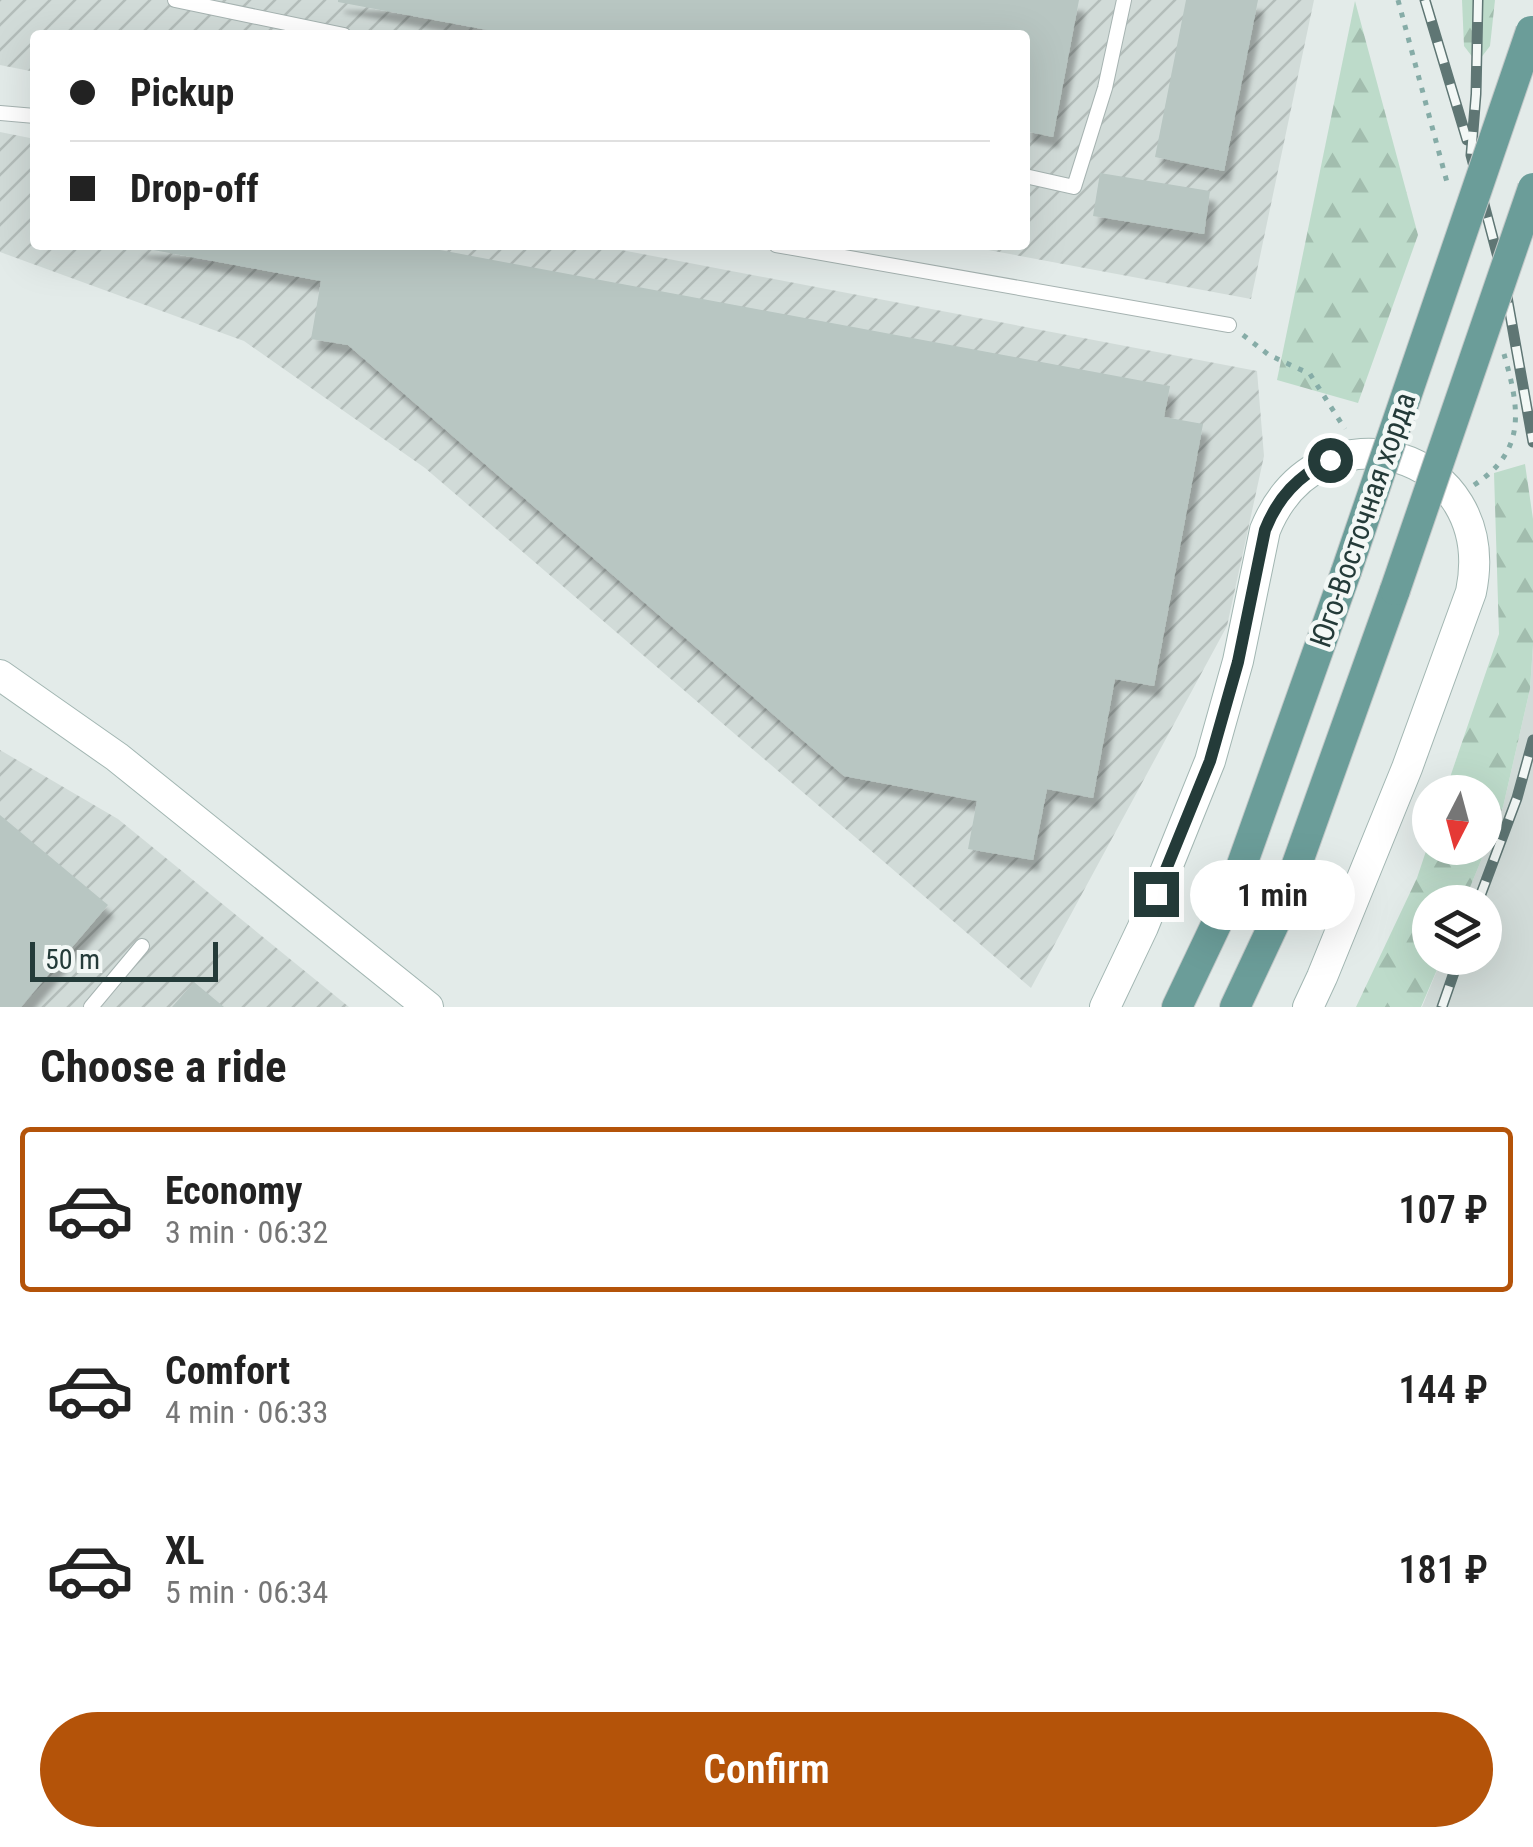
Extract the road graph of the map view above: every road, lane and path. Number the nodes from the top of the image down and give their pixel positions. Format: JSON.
{"nodes":[{"id":1,"x":175,"y":0,"type":"edge"},
{"id":2,"x":1124,"y":0,"type":"edge"},
{"id":3,"x":1398,"y":0,"type":"edge"},
{"id":4,"x":1532,"y":29,"type":"edge"},
{"id":5,"x":320,"y":30,"type":"edge"},
{"id":6,"x":0,"y":113,"type":"edge"},
{"id":7,"x":30,"y":116,"type":"edge"},
{"id":8,"x":1030,"y":177,"type":"edge"},
{"id":9,"x":1533,"y":188,"type":"edge"},
{"id":10,"x":1450,"y":191,"type":"dead end"},
{"id":11,"x":804,"y":250,"type":"edge"},
{"id":12,"x":1230,"y":325,"type":"joint"},
{"id":13,"x":1498,"y":343,"type":"dead end"},
{"id":14,"x":1347,"y":432,"type":"dead end"},
{"id":15,"x":1455,"y":497,"type":"junction"},
{"id":16,"x":0,"y":675,"type":"edge"},
{"id":17,"x":1234,"y":887,"type":"junction"},
{"id":18,"x":142,"y":946,"type":"dead end"},
{"id":19,"x":91,"y":1007,"type":"edge"},
{"id":20,"x":428,"y":1007,"type":"edge"},
{"id":21,"x":1104,"y":1007,"type":"edge"},
{"id":22,"x":1167,"y":1007,"type":"edge"},
{"id":23,"x":1178,"y":1007,"type":"edge"},
{"id":24,"x":1236,"y":1007,"type":"edge"},
{"id":25,"x":1308,"y":1007,"type":"edge"}],
"edges":[{"from":1,"to":5,"type":"lane"},
{"from":2,"to":8,"type":"lane"},
{"from":3,"to":10,"type":"path"},
{"from":4,"to":17,"type":"main road","name":"Юго-Восточная хорда","bridge":true},
{"from":6,"to":7,"type":"lane"},
{"from":9,"to":24,"type":"main road","name":"Юго-Восточная хорда","bridge":true},
{"from":11,"to":12,"type":"lane"},
{"from":12,"to":14,"type":"path"},
{"from":13,"to":15,"type":"path"},
{"from":15,"to":21,"type":"street"},
{"from":15,"to":25,"type":"street"},
{"from":16,"to":20,"type":"street"},
{"from":17,"to":22,"type":"street"},
{"from":17,"to":23,"type":"main road","name":"Юго-Восточная хорда"},
{"from":18,"to":19,"type":"lane"}]}
